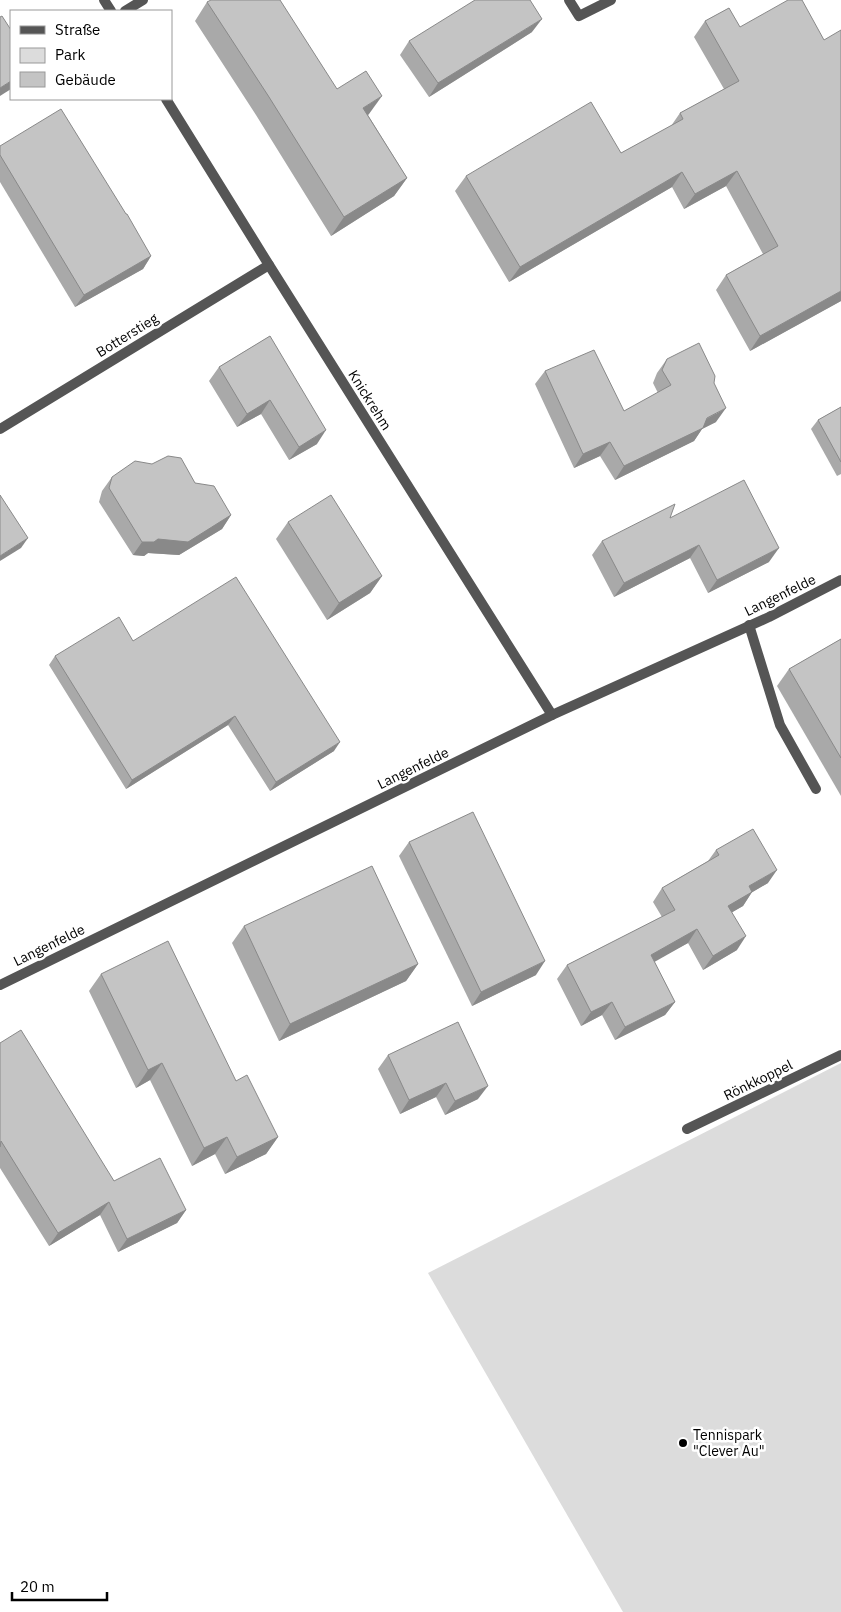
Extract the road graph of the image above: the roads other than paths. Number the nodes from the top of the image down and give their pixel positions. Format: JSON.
{"nodes":[{"id":1,"x":143,"y":0,"type":"edge"},
{"id":2,"x":569,"y":0,"type":"edge"},
{"id":3,"x":611,"y":0,"type":"edge"},
{"id":4,"x":127,"y":10,"type":"edge"},
{"id":5,"x":167,"y":100,"type":"edge"},
{"id":6,"x":268,"y":265,"type":"junction"},
{"id":7,"x":0,"y":430,"type":"edge"},
{"id":8,"x":841,"y":580,"type":"edge"},
{"id":9,"x":749,"y":625,"type":"junction"},
{"id":10,"x":552,"y":715,"type":"junction"},
{"id":11,"x":816,"y":789,"type":"dead end"},
{"id":12,"x":0,"y":985,"type":"edge"},
{"id":13,"x":841,"y":1055,"type":"edge"},
{"id":14,"x":687,"y":1130,"type":"dead end"}],
"edges":[{"from":1,"to":4,"type":"street"},
{"from":2,"to":3,"type":"street"},
{"from":5,"to":6,"type":"street","name":"Knickrehm"},
{"from":6,"to":7,"type":"street","name":"Botterstieg"},
{"from":6,"to":10,"type":"street","name":"Knickrehm"},
{"from":8,"to":9,"type":"street","name":"Langenfelde"},
{"from":9,"to":10,"type":"street","name":"Langenfelde"},
{"from":9,"to":11,"type":"street"},
{"from":10,"to":12,"type":"street","name":"Langenfelde"},
{"from":13,"to":14,"type":"street","name":"Rönkkoppel"}]}
